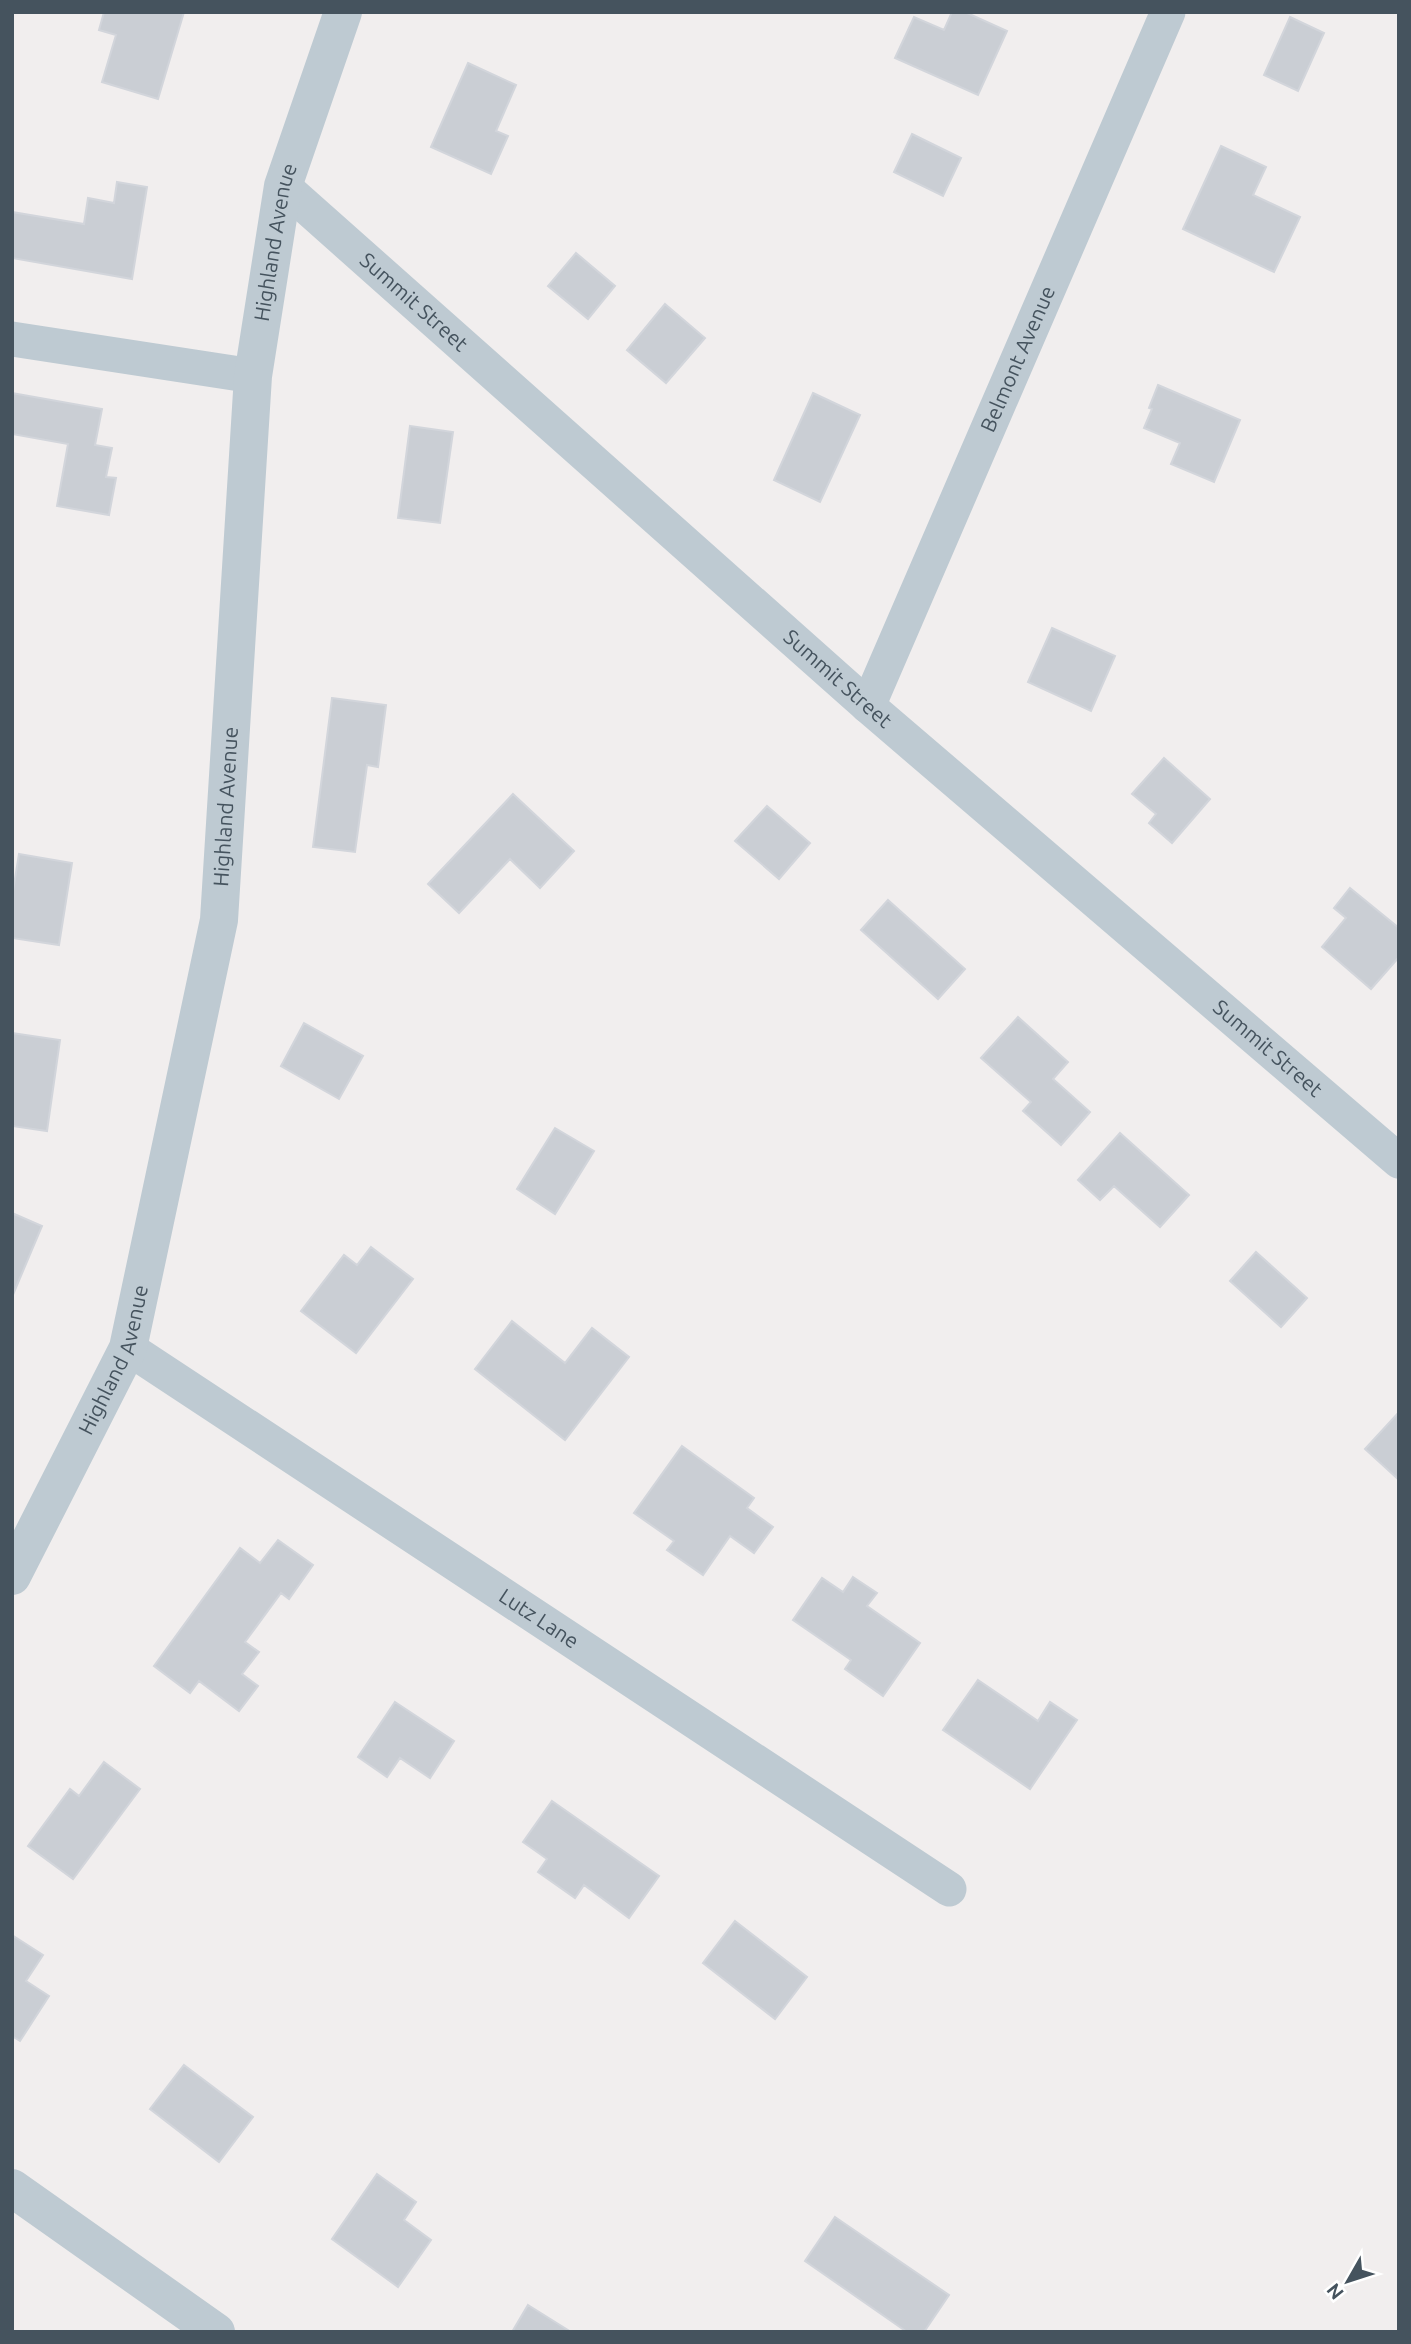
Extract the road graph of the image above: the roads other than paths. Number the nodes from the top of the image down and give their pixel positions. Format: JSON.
{"nodes":[{"id":1,"x":343,"y":12,"type":"edge"},
{"id":2,"x":1168,"y":12,"type":"edge"},
{"id":3,"x":283,"y":186,"type":"junction"},
{"id":4,"x":12,"y":339,"type":"edge"},
{"id":5,"x":253,"y":376,"type":"junction"},
{"id":6,"x":868,"y":706,"type":"junction"},
{"id":7,"x":1399,"y":1161,"type":"edge"},
{"id":8,"x":128,"y":1348,"type":"junction"},
{"id":9,"x":12,"y":1576,"type":"edge"},
{"id":10,"x":949,"y":1889,"type":"dead end"},
{"id":11,"x":12,"y":2188,"type":"edge"},
{"id":12,"x":208,"y":2329,"type":"edge"}],
"edges":[{"from":1,"to":3,"type":"street","name":"Highland Avenue"},
{"from":2,"to":6,"type":"street","name":"Belmont Avenue"},
{"from":3,"to":5,"type":"street","name":"Highland Avenue"},
{"from":3,"to":6,"type":"street","name":"Summit Street"},
{"from":4,"to":5,"type":"street"},
{"from":5,"to":8,"type":"street","name":"Highland Avenue"},
{"from":6,"to":7,"type":"street","name":"Summit Street"},
{"from":8,"to":9,"type":"street","name":"Highland Avenue"},
{"from":8,"to":10,"type":"street","name":"Lutz Lane"},
{"from":11,"to":12,"type":"street"}]}
